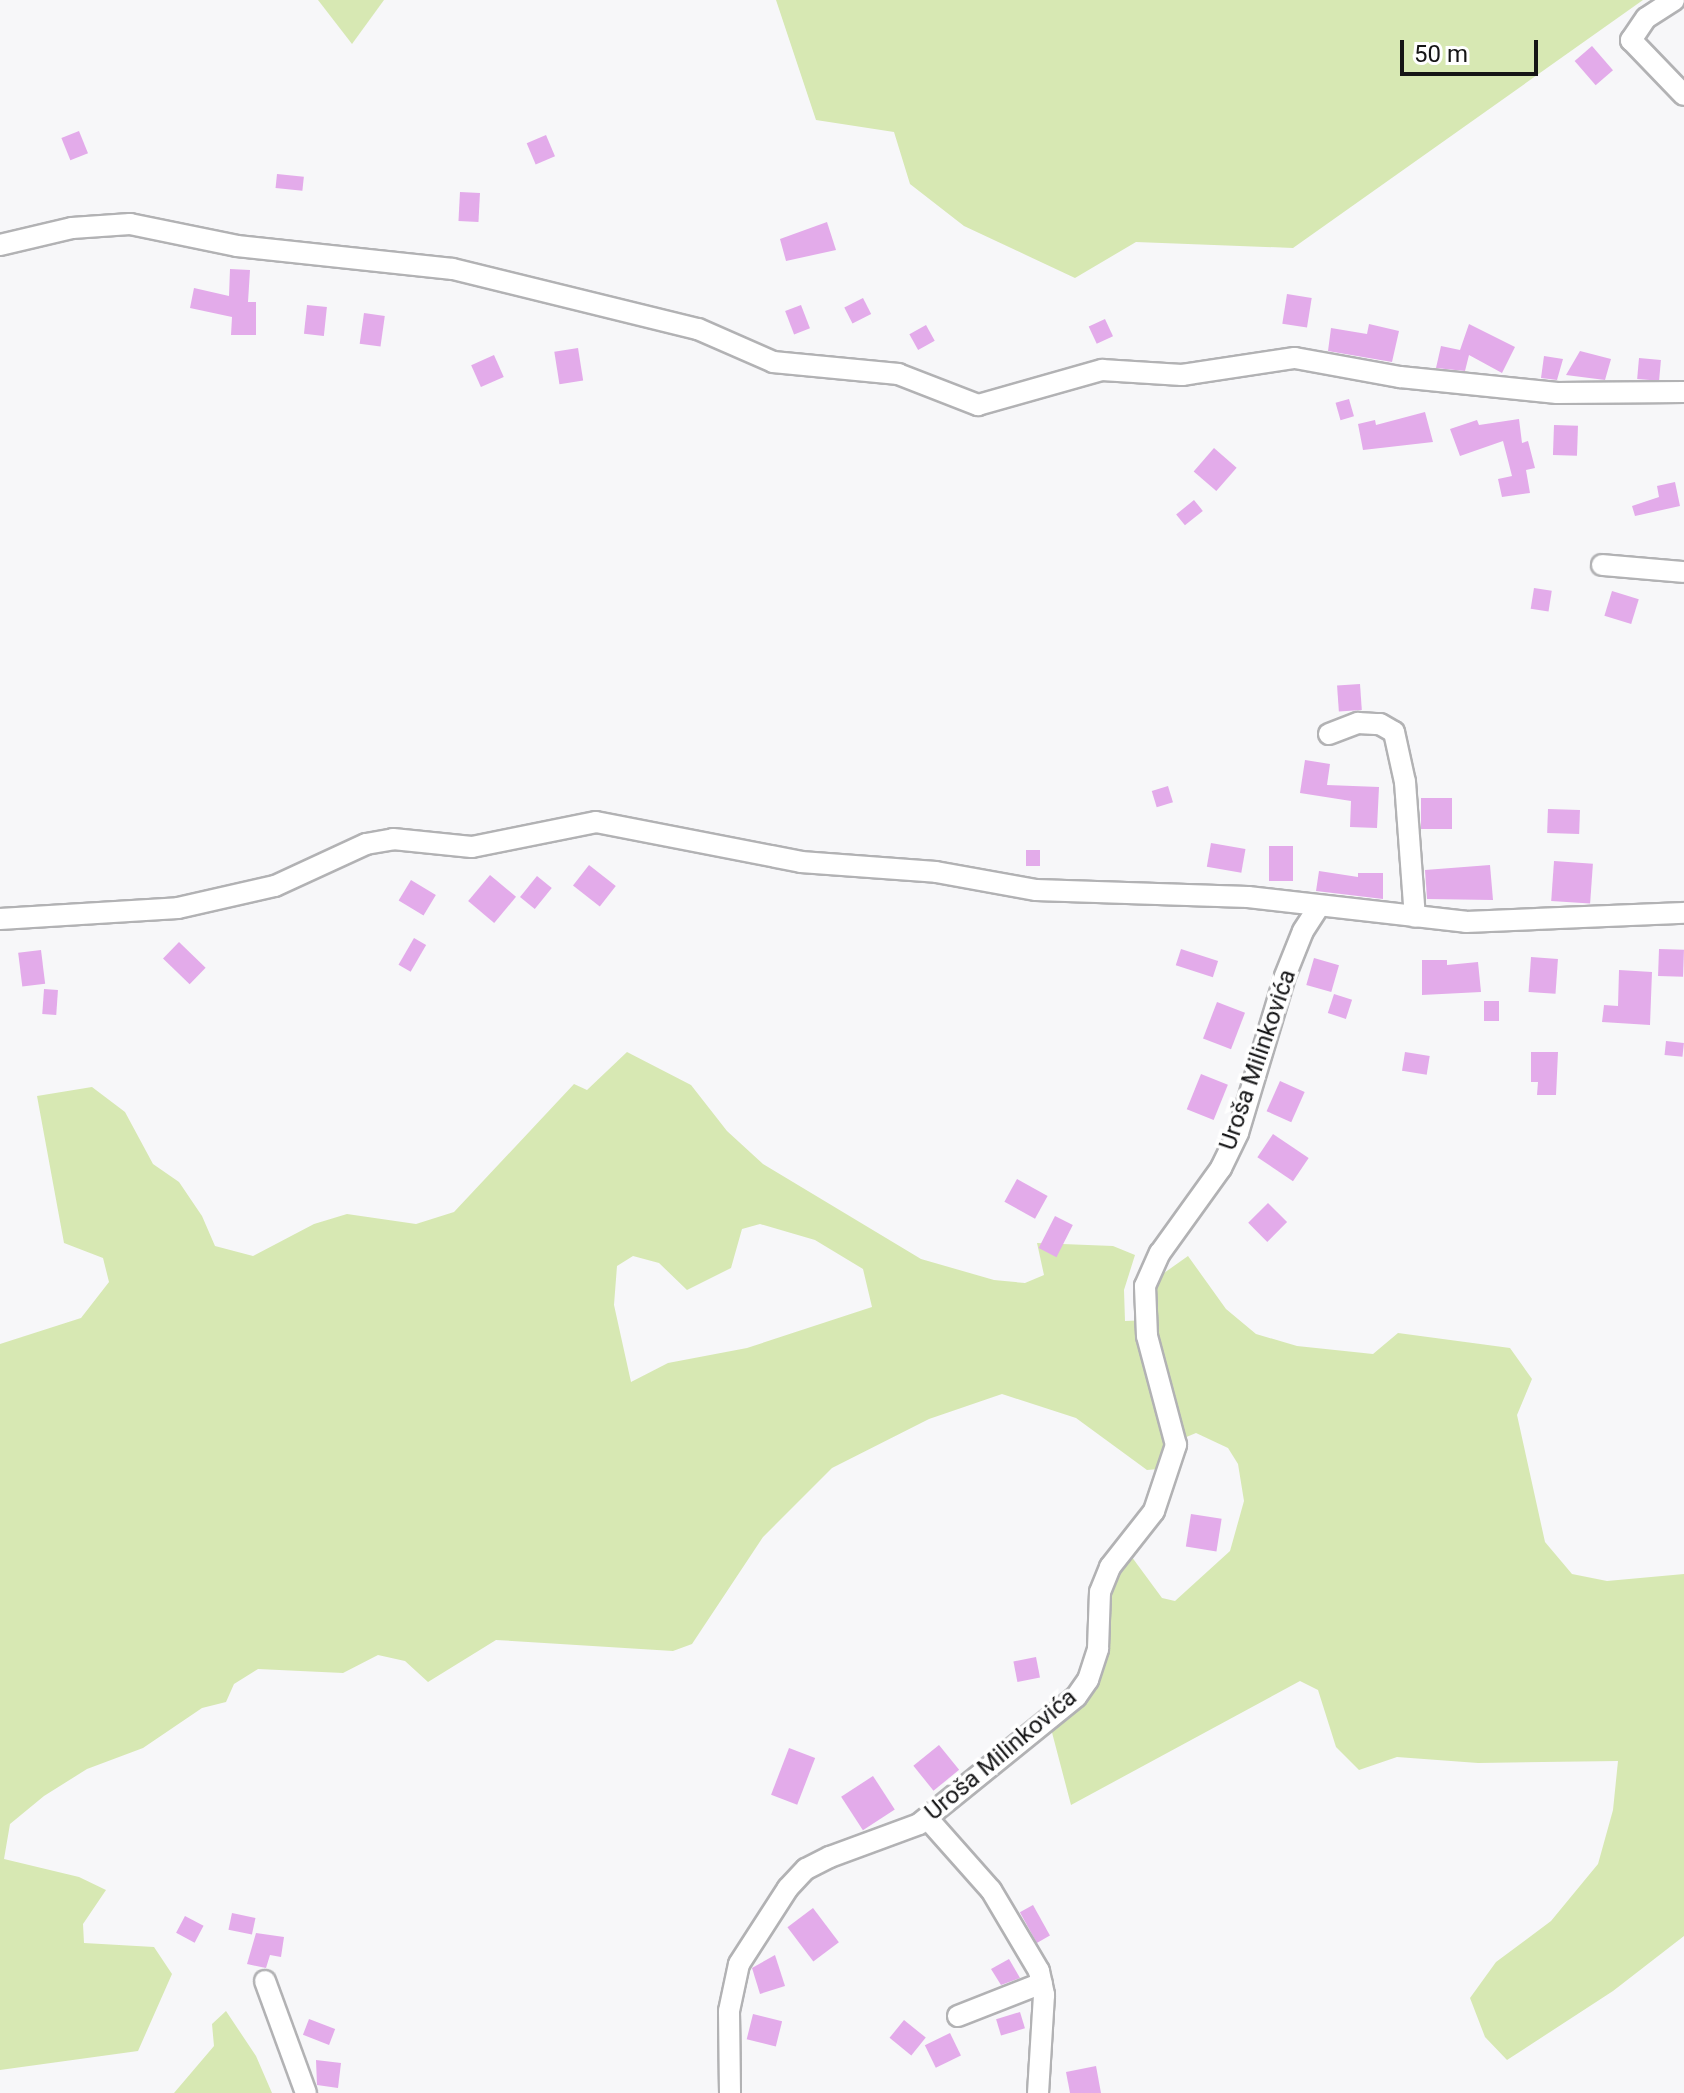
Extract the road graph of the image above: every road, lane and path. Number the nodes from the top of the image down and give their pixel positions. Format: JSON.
{"nodes":[{"id":1,"x":1674,"y":0,"type":"edge"},
{"id":2,"x":1684,"y":95,"type":"edge"},
{"id":3,"x":0,"y":245,"type":"edge"},
{"id":4,"x":1684,"y":392,"type":"edge"},
{"id":5,"x":1602,"y":565,"type":"dead end"},
{"id":6,"x":1684,"y":572,"type":"edge"},
{"id":7,"x":1329,"y":734,"type":"dead end"},
{"id":8,"x":1318,"y":908,"type":"junction"},
{"id":9,"x":1684,"y":913,"type":"edge"},
{"id":10,"x":1415,"y":917,"type":"junction"},
{"id":11,"x":0,"y":919,"type":"edge"},
{"id":12,"x":927,"y":1818,"type":"junction"},
{"id":13,"x":265,"y":1981,"type":"dead end"},
{"id":14,"x":1042,"y":1983,"type":"junction"},
{"id":15,"x":958,"y":2016,"type":"dead end"},
{"id":16,"x":306,"y":2093,"type":"edge"},
{"id":17,"x":730,"y":2093,"type":"edge"},
{"id":18,"x":1038,"y":2093,"type":"edge"}],
"edges":[{"from":1,"to":2,"type":"street"},
{"from":3,"to":4,"type":"street"},
{"from":5,"to":6,"type":"street"},
{"from":7,"to":10,"type":"street"},
{"from":8,"to":10,"type":"street"},
{"from":8,"to":11,"type":"street"},
{"from":8,"to":12,"type":"street","name":"Uroša Milinkovića"},
{"from":9,"to":10,"type":"street"},
{"from":12,"to":14,"type":"street"},
{"from":12,"to":17,"type":"street","name":"Uroša Milinkovića"},
{"from":13,"to":16,"type":"street"},
{"from":14,"to":15,"type":"street"},
{"from":14,"to":18,"type":"street"}]}
